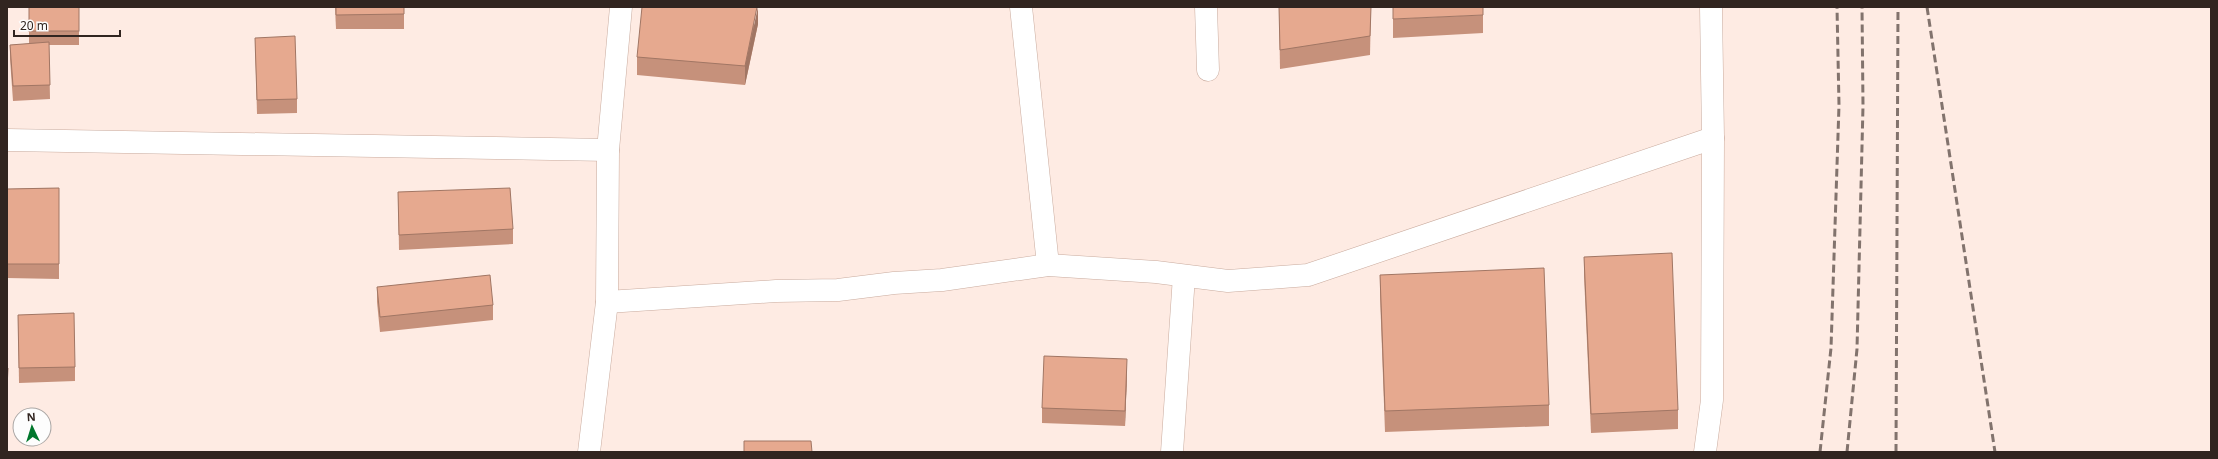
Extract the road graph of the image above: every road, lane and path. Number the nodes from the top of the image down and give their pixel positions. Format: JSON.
{"nodes":[{"id":1,"x":621,"y":7,"type":"edge"},
{"id":2,"x":1021,"y":7,"type":"edge"},
{"id":3,"x":1206,"y":7,"type":"edge"},
{"id":4,"x":1711,"y":7,"type":"edge"},
{"id":5,"x":1208,"y":70,"type":"dead end"},
{"id":6,"x":1713,"y":138,"type":"junction"},
{"id":7,"x":7,"y":140,"type":"edge"},
{"id":8,"x":608,"y":150,"type":"junction"},
{"id":9,"x":1048,"y":265,"type":"junction"},
{"id":10,"x":1184,"y":276,"type":"junction"},
{"id":11,"x":607,"y":302,"type":"junction"},
{"id":12,"x":589,"y":452,"type":"edge"},
{"id":13,"x":1172,"y":452,"type":"edge"},
{"id":14,"x":1705,"y":452,"type":"edge"}],
"edges":[{"from":1,"to":8,"type":"street"},
{"from":2,"to":9,"type":"street"},
{"from":3,"to":5,"type":"street"},
{"from":4,"to":6,"type":"street"},
{"from":6,"to":10,"type":"street"},
{"from":6,"to":14,"type":"street"},
{"from":7,"to":8,"type":"street"},
{"from":8,"to":11,"type":"street"},
{"from":9,"to":10,"type":"street"},
{"from":9,"to":11,"type":"street"},
{"from":10,"to":13,"type":"street"},
{"from":11,"to":12,"type":"street"}]}
